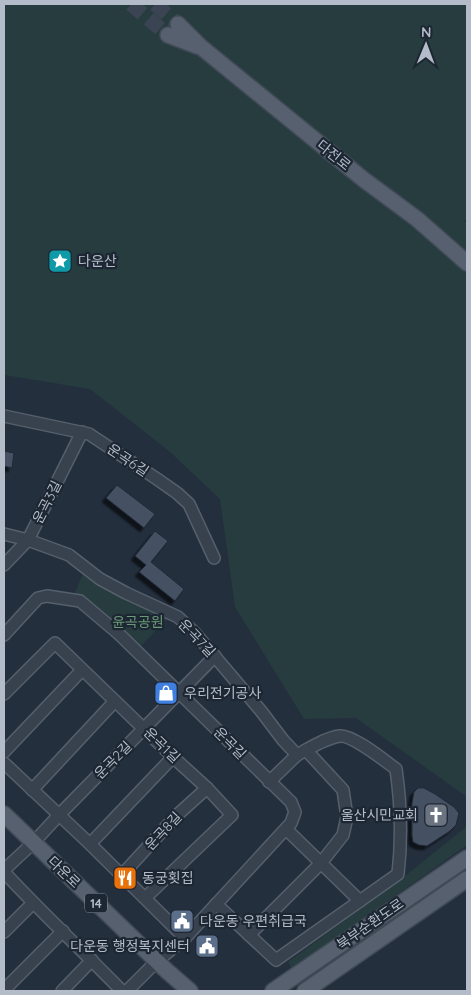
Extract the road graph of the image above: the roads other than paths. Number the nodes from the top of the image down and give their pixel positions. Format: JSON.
{"nodes":[{"id":1,"x":173,"y":29,"type":"tunnel mouth"},
{"id":2,"x":467,"y":262,"type":"edge"},
{"id":3,"x":4,"y":416,"type":"edge"},
{"id":4,"x":82,"y":432,"type":"junction"},
{"id":5,"x":4,"y":534,"type":"edge"},
{"id":6,"x":28,"y":540,"type":"junction"},
{"id":7,"x":214,"y":558,"type":"dead end"},
{"id":8,"x":4,"y":565,"type":"edge"},
{"id":9,"x":4,"y":635,"type":"edge"},
{"id":10,"x":215,"y":656,"type":"junction"},
{"id":11,"x":82,"y":670,"type":"junction"},
{"id":12,"x":180,"y":693,"type":"junction"},
{"id":13,"x":4,"y":694,"type":"edge"},
{"id":14,"x":115,"y":701,"type":"junction"},
{"id":15,"x":144,"y":729,"type":"junction"},
{"id":16,"x":4,"y":752,"type":"edge"},
{"id":17,"x":301,"y":753,"type":"junction"},
{"id":18,"x":173,"y":757,"type":"junction"},
{"id":19,"x":4,"y":763,"type":"edge"},
{"id":20,"x":269,"y":782,"type":"junction"},
{"id":21,"x":207,"y":788,"type":"junction"},
{"id":22,"x":32,"y":790,"type":"junction"},
{"id":23,"x":4,"y":814,"type":"edge"},
{"id":24,"x":59,"y":815,"type":"junction"},
{"id":25,"x":286,"y":829,"type":"junction"},
{"id":26,"x":33,"y":843,"type":"junction"},
{"id":27,"x":90,"y":844,"type":"junction"},
{"id":28,"x":467,"y":858,"type":"edge"},
{"id":29,"x":321,"y":863,"type":"junction"},
{"id":30,"x":4,"y":871,"type":"edge"},
{"id":31,"x":121,"y":876,"type":"junction"},
{"id":32,"x":467,"y":879,"type":"edge"},
{"id":33,"x":145,"y":898,"type":"junction"},
{"id":34,"x":360,"y":901,"type":"junction"},
{"id":35,"x":32,"y":903,"type":"junction"},
{"id":36,"x":216,"y":904,"type":"junction"},
{"id":37,"x":63,"y":931,"type":"junction"},
{"id":38,"x":4,"y":932,"type":"edge"},
{"id":39,"x":249,"y":935,"type":"junction"},
{"id":40,"x":185,"y":938,"type":"junction"},
{"id":41,"x":92,"y":960,"type":"junction"},
{"id":42,"x":156,"y":961,"type":"junction"},
{"id":43,"x":312,"y":989,"type":"edge"},
{"id":44,"x":4,"y":990,"type":"edge"},
{"id":45,"x":62,"y":991,"type":"edge"},
{"id":46,"x":122,"y":991,"type":"edge"},
{"id":47,"x":127,"y":991,"type":"edge"},
{"id":48,"x":190,"y":991,"type":"edge"},
{"id":49,"x":273,"y":991,"type":"edge"}],
"edges":[{"from":1,"to":2,"type":"main road","name":"다전로"},
{"from":3,"to":4,"type":"street","name":"운곡6길"},
{"from":4,"to":6,"type":"street","name":"운곡3길"},
{"from":4,"to":7,"type":"street","name":"운곡6길"},
{"from":5,"to":6,"type":"street","name":"운곡7길"},
{"from":6,"to":8,"type":"street","name":"운곡3길"},
{"from":6,"to":10,"type":"street","name":"운곡7길"},
{"from":9,"to":12,"type":"street","name":"운곡길"},
{"from":10,"to":12,"type":"street","name":"운곡2길"},
{"from":10,"to":17,"type":"street","name":"운곡7길"},
{"from":11,"to":13,"type":"street","name":"운곡1길"},
{"from":11,"to":14,"type":"street","name":"운곡1길"},
{"from":11,"to":16,"type":"street"},
{"from":12,"to":15,"type":"street","name":"운곡2길"},
{"from":12,"to":20,"type":"street","name":"운곡길"},
{"from":14,"to":15,"type":"street","name":"운곡1길"},
{"from":14,"to":22,"type":"street"},
{"from":15,"to":18,"type":"street","name":"운곡1길"},
{"from":15,"to":24,"type":"street","name":"운곡2길"},
{"from":17,"to":20,"type":"street"},
{"from":17,"to":29,"type":"street","name":"운곡7길"},
{"from":17,"to":34,"type":"street"},
{"from":18,"to":21,"type":"street","name":"운곡1길"},
{"from":18,"to":27,"type":"street"},
{"from":19,"to":22,"type":"street"},
{"from":20,"to":25,"type":"street","name":"운곡길"},
{"from":21,"to":31,"type":"street","name":"운곡8길"},
{"from":21,"to":33,"type":"street","name":"운곡1길"},
{"from":22,"to":24,"type":"street"},
{"from":23,"to":26,"type":"main road","name":"다운로","number":"14"},
{"from":24,"to":26,"type":"street","name":"운곡2길"},
{"from":24,"to":27,"type":"street"},
{"from":25,"to":29,"type":"street"},
{"from":25,"to":36,"type":"street","name":"운곡길"},
{"from":26,"to":30,"type":"street","name":"운곡2길"},
{"from":26,"to":42,"type":"main road","name":"다운로","number":"14"},
{"from":27,"to":31,"type":"street"},
{"from":28,"to":49,"type":"main road","name":"북부순환도로"},
{"from":29,"to":34,"type":"street"},
{"from":29,"to":39,"type":"street","name":"운곡7길"},
{"from":30,"to":35,"type":"street"},
{"from":31,"to":33,"type":"street"},
{"from":32,"to":43,"type":"main road","name":"북부순환도로"},
{"from":33,"to":40,"type":"street"},
{"from":34,"to":39,"type":"street"},
{"from":35,"to":37,"type":"street"},
{"from":35,"to":38,"type":"street"},
{"from":36,"to":39,"type":"street"},
{"from":36,"to":40,"type":"street","name":"운곡길"},
{"from":37,"to":41,"type":"street"},
{"from":37,"to":44,"type":"street"},
{"from":40,"to":42,"type":"street","name":"운곡길"},
{"from":41,"to":45,"type":"street"},
{"from":41,"to":46,"type":"street"},
{"from":42,"to":47,"type":"street","name":"운곡길"},
{"from":42,"to":48,"type":"main road","name":"다운로","number":"14"}]}
